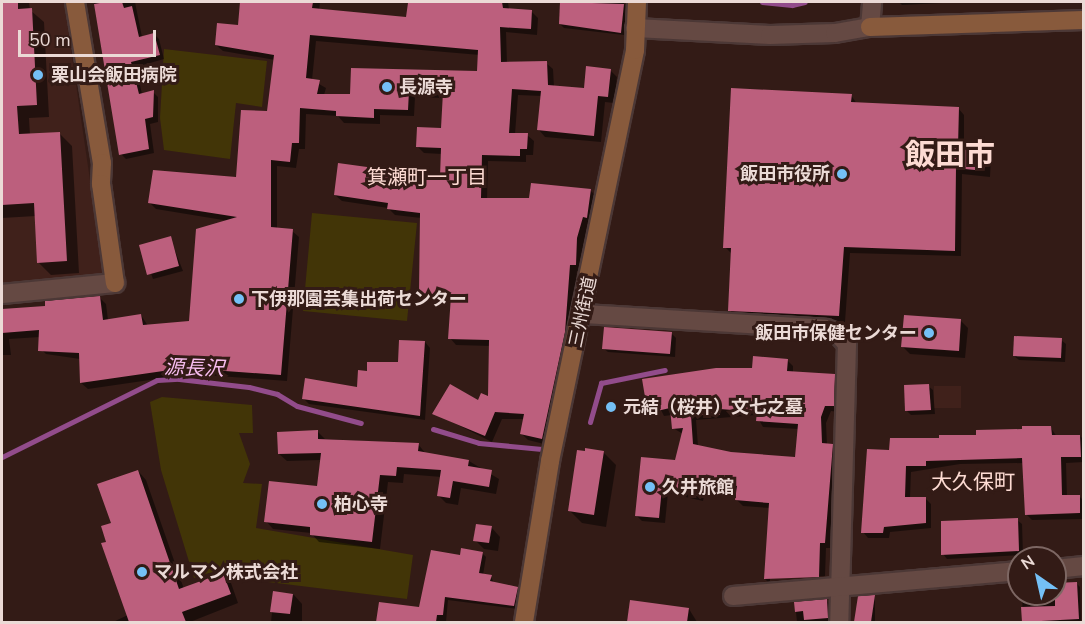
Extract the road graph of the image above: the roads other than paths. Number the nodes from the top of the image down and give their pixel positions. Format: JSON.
{"nodes":[{"id":1,"x":75,"y":2,"type":"edge"},
{"id":2,"x":637,"y":2,"type":"edge"},
{"id":3,"x":872,"y":2,"type":"edge"},
{"id":4,"x":1083,"y":20,"type":"edge"},
{"id":5,"x":870,"y":27,"type":"junction"},
{"id":6,"x":635,"y":28,"type":"junction"},
{"id":7,"x":2,"y":294,"type":"edge"},
{"id":8,"x":584,"y":314,"type":"junction"},
{"id":9,"x":1083,"y":566,"type":"edge"},
{"id":10,"x":1067,"y":567,"type":"edge"},
{"id":11,"x":1007,"y":572,"type":"edge"},
{"id":12,"x":841,"y":585,"type":"junction"},
{"id":13,"x":733,"y":596,"type":"dead end"},
{"id":14,"x":524,"y":622,"type":"edge"},
{"id":15,"x":839,"y":622,"type":"edge"}],
"edges":[{"from":1,"to":7,"type":"street"},
{"from":2,"to":6,"type":"street","name":"三州街道"},
{"from":3,"to":5,"type":"street"},
{"from":4,"to":5,"type":"street"},
{"from":5,"to":6,"type":"street"},
{"from":6,"to":8,"type":"street","name":"三州街道"},
{"from":8,"to":12,"type":"street"},
{"from":8,"to":14,"type":"street","name":"三州街道"},
{"from":9,"to":10,"type":"street"},
{"from":11,"to":12,"type":"street"},
{"from":12,"to":13,"type":"street"},
{"from":12,"to":15,"type":"street"}]}
